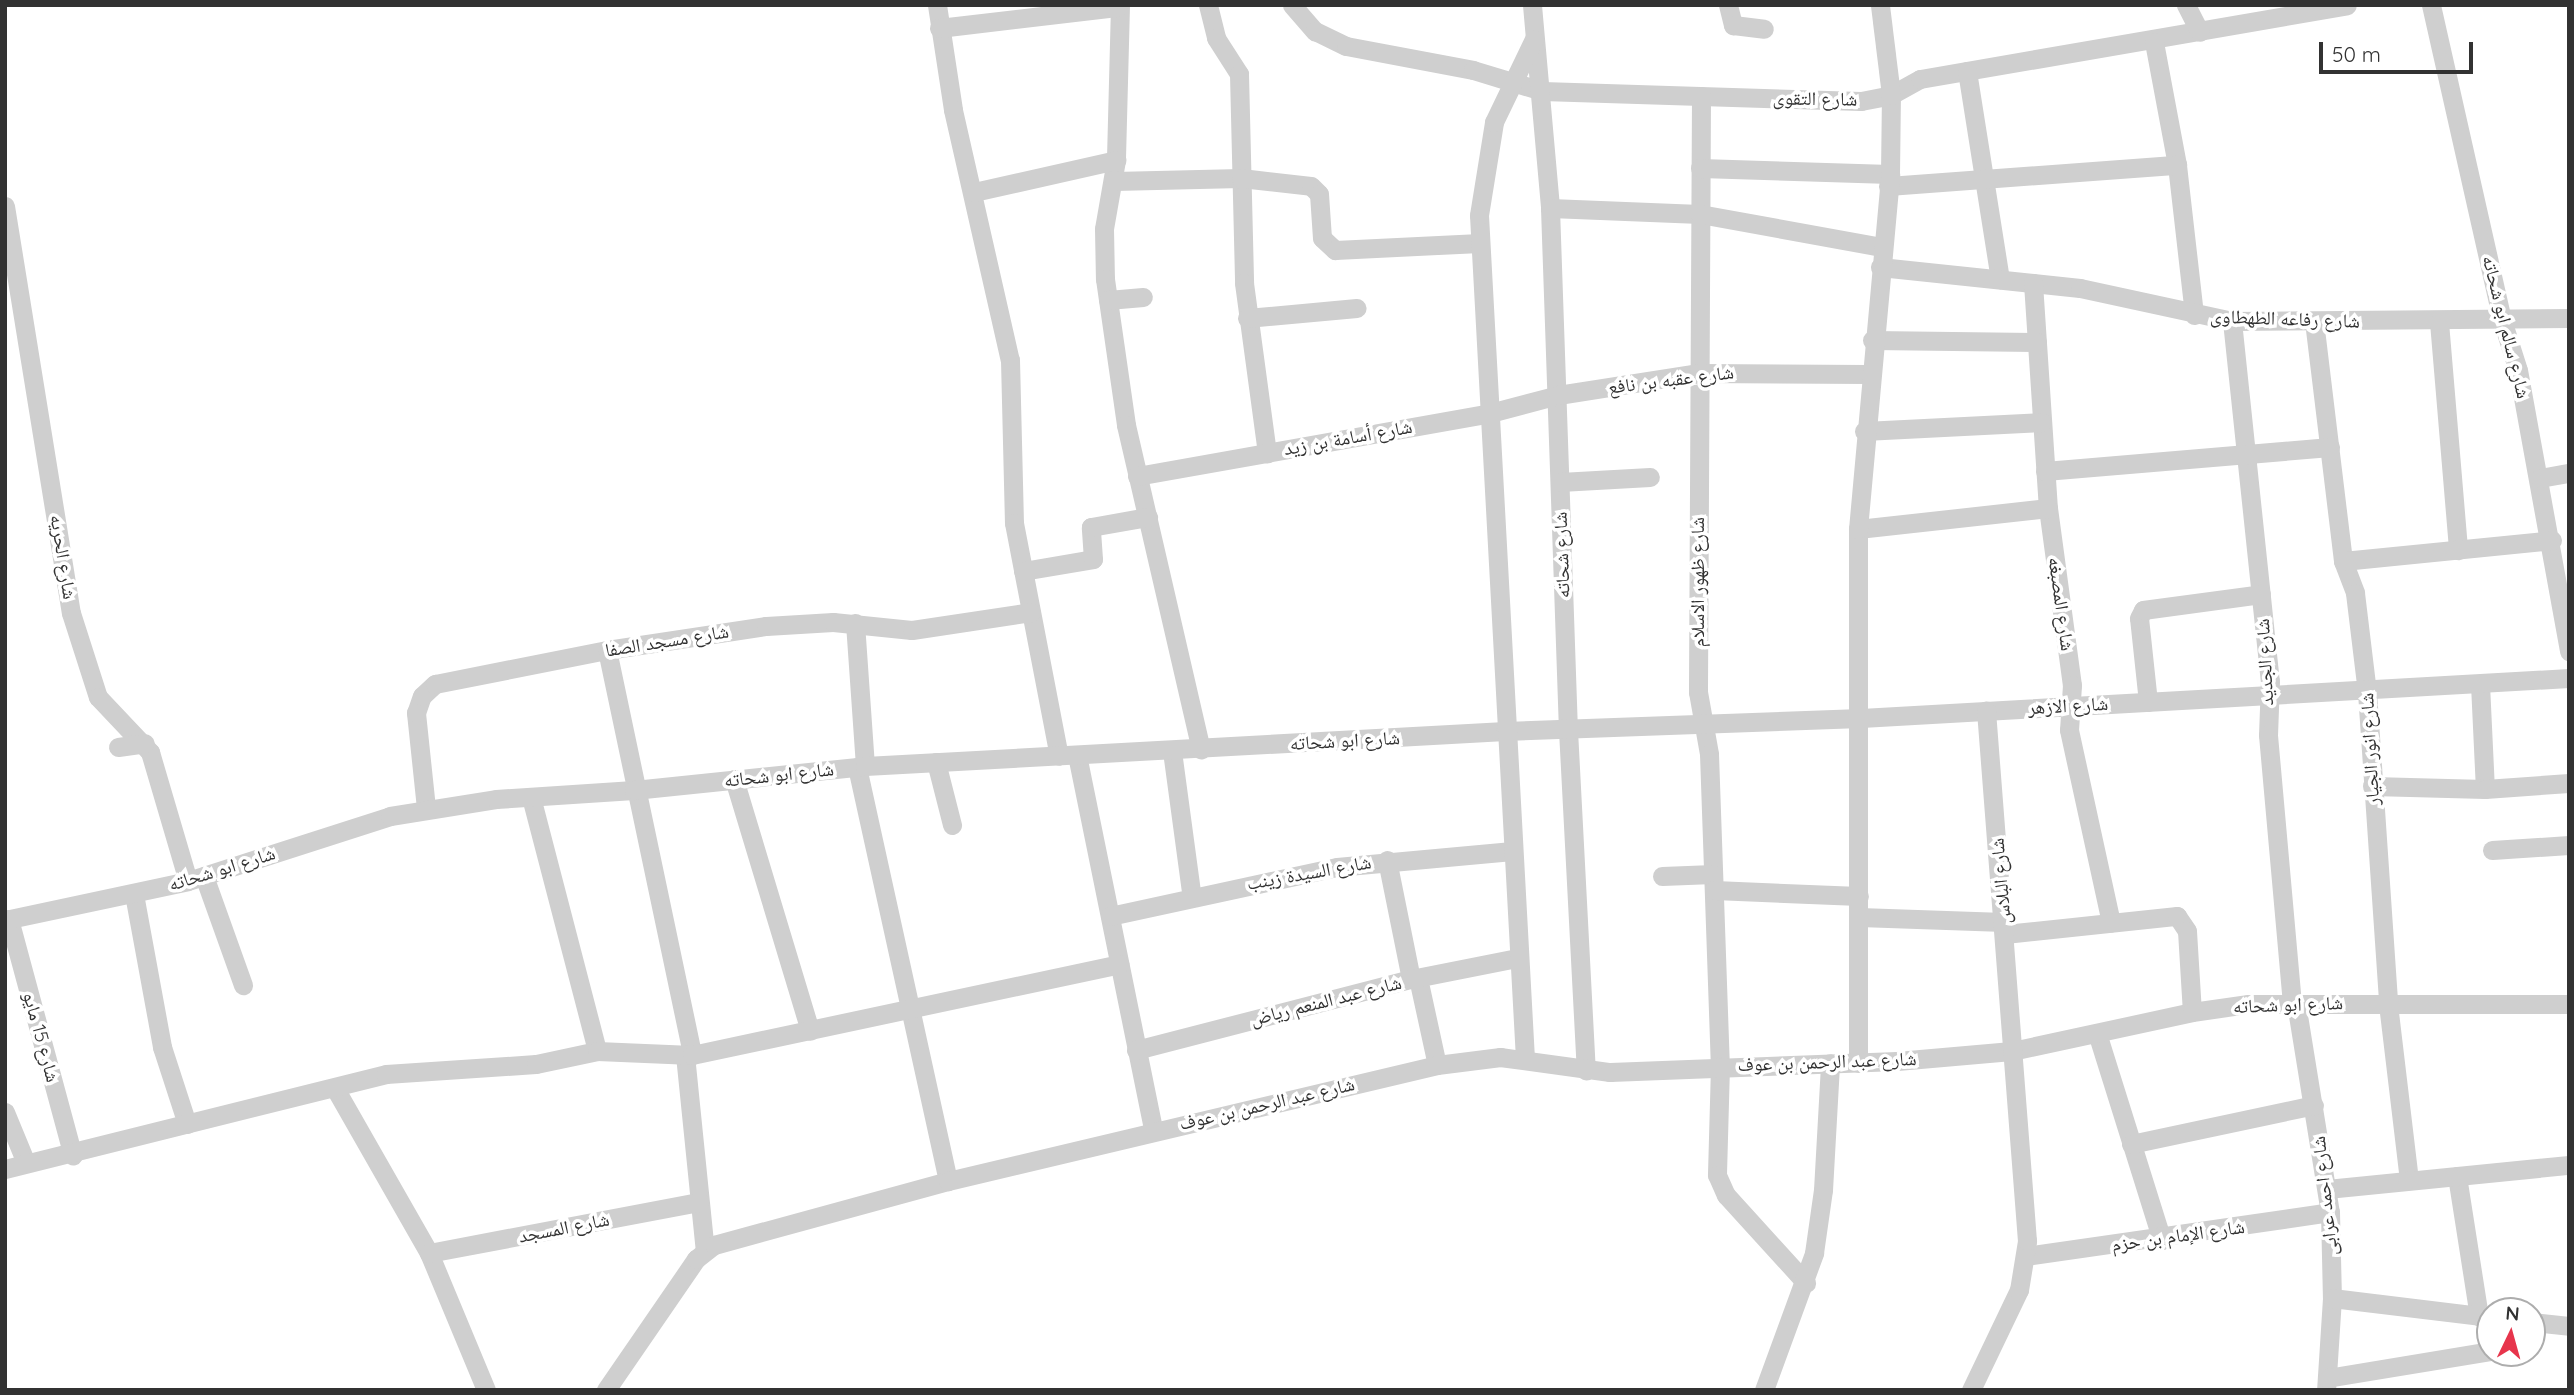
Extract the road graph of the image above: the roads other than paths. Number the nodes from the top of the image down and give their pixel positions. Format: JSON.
{"nodes":[{"id":1,"x":937,"y":5,"type":"edge"},
{"id":2,"x":1208,"y":5,"type":"edge"},
{"id":3,"x":1292,"y":5,"type":"edge"},
{"id":4,"x":1532,"y":5,"type":"edge"},
{"id":5,"x":1728,"y":5,"type":"edge"},
{"id":6,"x":1880,"y":5,"type":"edge"},
{"id":7,"x":2186,"y":5,"type":"edge"},
{"id":8,"x":2347,"y":5,"type":"edge"},
{"id":9,"x":2431,"y":5,"type":"edge"},
{"id":10,"x":1120,"y":6,"type":"edge"},
{"id":11,"x":1057,"y":10,"type":"edge"},
{"id":12,"x":939,"y":28,"type":"junction"},
{"id":13,"x":1764,"y":29,"type":"dead end"},
{"id":14,"x":2200,"y":32,"type":"junction"},
{"id":15,"x":1534,"y":39,"type":"junction"},
{"id":16,"x":2154,"y":42,"type":"junction"},
{"id":17,"x":1967,"y":71,"type":"junction"},
{"id":18,"x":1511,"y":81,"type":"junction"},
{"id":19,"x":1542,"y":91,"type":"junction"},
{"id":20,"x":1891,"y":95,"type":"junction"},
{"id":21,"x":1700,"y":96,"type":"junction"},
{"id":22,"x":1116,"y":160,"type":"junction"},
{"id":23,"x":2177,"y":165,"type":"junction"},
{"id":24,"x":1700,"y":168,"type":"junction"},
{"id":25,"x":1981,"y":176,"type":"junction"},
{"id":26,"x":1241,"y":178,"type":"junction"},
{"id":27,"x":1889,"y":180,"type":"junction"},
{"id":28,"x":1114,"y":181,"type":"junction"},
{"id":29,"x":974,"y":192,"type":"junction"},
{"id":30,"x":5,"y":206,"type":"edge"},
{"id":31,"x":1550,"y":208,"type":"junction"},
{"id":32,"x":1700,"y":214,"type":"junction"},
{"id":33,"x":1480,"y":243,"type":"junction"},
{"id":34,"x":1881,"y":257,"type":"junction"},
{"id":35,"x":2000,"y":279,"type":"junction"},
{"id":36,"x":2033,"y":283,"type":"junction"},
{"id":37,"x":1143,"y":297,"type":"dead end"},
{"id":38,"x":1108,"y":300,"type":"junction"},
{"id":39,"x":1357,"y":308,"type":"dead end"},
{"id":40,"x":2194,"y":315,"type":"junction"},
{"id":41,"x":1247,"y":318,"type":"junction"},
{"id":42,"x":2569,"y":318,"type":"edge"},
{"id":43,"x":2502,"y":320,"type":"junction"},
{"id":44,"x":2232,"y":321,"type":"junction"},
{"id":45,"x":2314,"y":321,"type":"junction"},
{"id":46,"x":2439,"y":322,"type":"junction"},
{"id":47,"x":1872,"y":340,"type":"junction"},
{"id":48,"x":2037,"y":342,"type":"junction"},
{"id":49,"x":1699,"y":373,"type":"junction"},
{"id":50,"x":1868,"y":374,"type":"junction"},
{"id":51,"x":1558,"y":395,"type":"junction"},
{"id":52,"x":1490,"y":413,"type":"junction"},
{"id":53,"x":2042,"y":422,"type":"junction"},
{"id":54,"x":1864,"y":431,"type":"junction"},
{"id":55,"x":2330,"y":447,"type":"junction"},
{"id":56,"x":1267,"y":453,"type":"junction"},
{"id":57,"x":2246,"y":455,"type":"junction"},
{"id":58,"x":2045,"y":471,"type":"junction"},
{"id":59,"x":2569,"y":473,"type":"edge"},
{"id":60,"x":1137,"y":476,"type":"junction"},
{"id":61,"x":1650,"y":477,"type":"dead end"},
{"id":62,"x":2540,"y":478,"type":"junction"},
{"id":63,"x":1560,"y":482,"type":"junction"},
{"id":64,"x":2048,"y":509,"type":"junction"},
{"id":65,"x":1148,"y":517,"type":"junction"},
{"id":66,"x":1858,"y":529,"type":"junction"},
{"id":67,"x":2552,"y":540,"type":"junction"},
{"id":68,"x":2458,"y":550,"type":"junction"},
{"id":69,"x":2343,"y":561,"type":"junction"},
{"id":70,"x":1023,"y":571,"type":"junction"},
{"id":71,"x":2261,"y":594,"type":"junction"},
{"id":72,"x":1031,"y":612,"type":"junction"},
{"id":73,"x":855,"y":624,"type":"junction"},
{"id":74,"x":2567,"y":624,"type":"edge"},
{"id":75,"x":607,"y":650,"type":"junction"},
{"id":76,"x":2569,"y":651,"type":"edge"},
{"id":77,"x":2569,"y":678,"type":"edge"},
{"id":78,"x":2480,"y":684,"type":"junction"},
{"id":79,"x":2367,"y":692,"type":"junction"},
{"id":80,"x":2269,"y":697,"type":"junction"},
{"id":81,"x":2148,"y":702,"type":"junction"},
{"id":82,"x":2072,"y":706,"type":"junction"},
{"id":83,"x":1986,"y":711,"type":"junction"},
{"id":84,"x":1861,"y":718,"type":"junction"},
{"id":85,"x":1704,"y":725,"type":"junction"},
{"id":86,"x":1567,"y":730,"type":"junction"},
{"id":87,"x":1505,"y":731,"type":"junction"},
{"id":88,"x":145,"y":743,"type":"junction"},
{"id":89,"x":118,"y":747,"type":"dead end"},
{"id":90,"x":1201,"y":749,"type":"junction"},
{"id":91,"x":1172,"y":751,"type":"junction"},
{"id":92,"x":1068,"y":756,"type":"junction"},
{"id":93,"x":936,"y":762,"type":"junction"},
{"id":94,"x":861,"y":766,"type":"junction"},
{"id":95,"x":734,"y":779,"type":"junction"},
{"id":96,"x":2569,"y":783,"type":"edge"},
{"id":97,"x":2372,"y":786,"type":"junction"},
{"id":98,"x":2485,"y":789,"type":"junction"},
{"id":99,"x":634,"y":790,"type":"junction"},
{"id":100,"x":531,"y":797,"type":"junction"},
{"id":101,"x":426,"y":808,"type":"junction"},
{"id":102,"x":952,"y":825,"type":"dead end"},
{"id":103,"x":2569,"y":845,"type":"edge"},
{"id":104,"x":2492,"y":850,"type":"dead end"},
{"id":105,"x":1512,"y":851,"type":"junction"},
{"id":106,"x":1387,"y":860,"type":"junction"},
{"id":107,"x":1662,"y":876,"type":"dead end"},
{"id":108,"x":196,"y":879,"type":"junction"},
{"id":109,"x":1713,"y":882,"type":"junction"},
{"id":110,"x":134,"y":894,"type":"junction"},
{"id":111,"x":1859,"y":895,"type":"junction"},
{"id":112,"x":1192,"y":898,"type":"junction"},
{"id":113,"x":1110,"y":916,"type":"junction"},
{"id":114,"x":1859,"y":917,"type":"junction"},
{"id":115,"x":7,"y":919,"type":"edge"},
{"id":116,"x":2111,"y":922,"type":"junction"},
{"id":117,"x":2005,"y":928,"type":"junction"},
{"id":118,"x":1517,"y":958,"type":"junction"},
{"id":119,"x":1119,"y":964,"type":"junction"},
{"id":120,"x":1414,"y":978,"type":"junction"},
{"id":121,"x":243,"y":985,"type":"dead end"},
{"id":122,"x":2294,"y":1003,"type":"junction"},
{"id":123,"x":2388,"y":1004,"type":"junction"},
{"id":124,"x":2569,"y":1004,"type":"edge"},
{"id":125,"x":911,"y":1012,"type":"junction"},
{"id":126,"x":2192,"y":1012,"type":"junction"},
{"id":127,"x":810,"y":1031,"type":"junction"},
{"id":128,"x":2096,"y":1033,"type":"junction"},
{"id":129,"x":1136,"y":1049,"type":"junction"},
{"id":130,"x":597,"y":1051,"type":"junction"},
{"id":131,"x":2012,"y":1051,"type":"junction"},
{"id":132,"x":689,"y":1055,"type":"junction"},
{"id":133,"x":1525,"y":1059,"type":"junction"},
{"id":134,"x":1830,"y":1063,"type":"junction"},
{"id":135,"x":1858,"y":1063,"type":"junction"},
{"id":136,"x":1437,"y":1065,"type":"junction"},
{"id":137,"x":1720,"y":1066,"type":"junction"},
{"id":138,"x":1586,"y":1071,"type":"junction"},
{"id":139,"x":336,"y":1090,"type":"junction"},
{"id":140,"x":2314,"y":1105,"type":"junction"},
{"id":141,"x":5,"y":1112,"type":"edge"},
{"id":142,"x":187,"y":1124,"type":"junction"},
{"id":143,"x":1153,"y":1130,"type":"junction"},
{"id":144,"x":2131,"y":1144,"type":"junction"},
{"id":145,"x":73,"y":1156,"type":"junction"},
{"id":146,"x":26,"y":1163,"type":"junction"},
{"id":147,"x":2569,"y":1165,"type":"edge"},
{"id":148,"x":5,"y":1170,"type":"edge"},
{"id":149,"x":2457,"y":1176,"type":"junction"},
{"id":150,"x":948,"y":1181,"type":"junction"},
{"id":151,"x":2409,"y":1181,"type":"junction"},
{"id":152,"x":2328,"y":1189,"type":"junction"},
{"id":153,"x":699,"y":1202,"type":"junction"},
{"id":154,"x":2330,"y":1212,"type":"junction"},
{"id":155,"x":2162,"y":1240,"type":"junction"},
{"id":156,"x":705,"y":1251,"type":"junction"},
{"id":157,"x":429,"y":1253,"type":"junction"},
{"id":158,"x":2026,"y":1256,"type":"junction"},
{"id":159,"x":1806,"y":1283,"type":"junction"},
{"id":160,"x":2481,"y":1297,"type":"edge"},
{"id":161,"x":2332,"y":1298,"type":"junction"},
{"id":162,"x":2476,"y":1315,"type":"edge"},
{"id":163,"x":2476,"y":1354,"type":"edge"},
{"id":164,"x":2326,"y":1384,"type":"edge"},
{"id":165,"x":486,"y":1390,"type":"edge"},
{"id":166,"x":606,"y":1390,"type":"edge"},
{"id":167,"x":1764,"y":1390,"type":"edge"},
{"id":168,"x":1972,"y":1390,"type":"edge"}],
"edges":[{"from":1,"to":12,"type":"street"},
{"from":2,"to":26,"type":"street"},
{"from":3,"to":18,"type":"street","name":"شارع التقوى"},
{"from":4,"to":15,"type":"street","name":"شارع شحاته"},
{"from":5,"to":13,"type":"street"},
{"from":6,"to":20,"type":"street"},
{"from":7,"to":14,"type":"street"},
{"from":8,"to":14,"type":"street","name":"شارع التقوى"},
{"from":9,"to":43,"type":"street","name":"شارع سالم ابو شحاته"},
{"from":10,"to":11,"type":"street"},
{"from":10,"to":22,"type":"street"},
{"from":11,"to":12,"type":"street"},
{"from":12,"to":29,"type":"street"},
{"from":14,"to":16,"type":"street","name":"شارع التقوى"},
{"from":15,"to":18,"type":"street"},
{"from":15,"to":19,"type":"street","name":"شارع شحاته"},
{"from":16,"to":17,"type":"street","name":"شارع التقوى"},
{"from":16,"to":23,"type":"street"},
{"from":17,"to":20,"type":"street","name":"شارع التقوى"},
{"from":17,"to":25,"type":"street"},
{"from":18,"to":19,"type":"street","name":"شارع التقوى"},
{"from":18,"to":33,"type":"street"},
{"from":19,"to":21,"type":"street","name":"شارع التقوى"},
{"from":19,"to":31,"type":"street","name":"شارع شحاته"},
{"from":20,"to":21,"type":"street","name":"شارع التقوى"},
{"from":20,"to":27,"type":"street"},
{"from":21,"to":24,"type":"street","name":"شارع ظهور الاسلام"},
{"from":22,"to":28,"type":"street"},
{"from":22,"to":29,"type":"street"},
{"from":23,"to":25,"type":"street"},
{"from":23,"to":40,"type":"street"},
{"from":24,"to":27,"type":"street"},
{"from":24,"to":32,"type":"street","name":"شارع ظهور الاسلام"},
{"from":25,"to":27,"type":"street"},
{"from":25,"to":35,"type":"street"},
{"from":26,"to":28,"type":"street"},
{"from":26,"to":33,"type":"street"},
{"from":26,"to":41,"type":"street"},
{"from":27,"to":34,"type":"street"},
{"from":28,"to":38,"type":"street"},
{"from":29,"to":70,"type":"street"},
{"from":30,"to":88,"type":"street","name":"شارع الحريه"},
{"from":31,"to":32,"type":"street","name":"شارع رفاعه الطهطاوى"},
{"from":31,"to":51,"type":"street","name":"شارع شحاته"},
{"from":32,"to":34,"type":"street","name":"شارع رفاعه الطهطاوى"},
{"from":32,"to":49,"type":"street","name":"شارع ظهور الاسلام"},
{"from":33,"to":52,"type":"street"},
{"from":34,"to":35,"type":"street","name":"شارع رفاعه الطهطاوى"},
{"from":34,"to":47,"type":"street"},
{"from":35,"to":36,"type":"street","name":"شارع رفاعه الطهطاوى"},
{"from":36,"to":40,"type":"street","name":"شارع رفاعه الطهطاوى"},
{"from":36,"to":48,"type":"street","name":"شارع المصبغه"},
{"from":37,"to":38,"type":"street"},
{"from":38,"to":60,"type":"street"},
{"from":39,"to":41,"type":"street"},
{"from":40,"to":44,"type":"street","name":"شارع رفاعه الطهطاوى"},
{"from":41,"to":56,"type":"street"},
{"from":42,"to":43,"type":"street","name":"شارع رفاعه الطهطاوى"},
{"from":43,"to":46,"type":"street","name":"شارع رفاعه الطهطاوى"},
{"from":43,"to":62,"type":"street","name":"شارع سالم ابو شحاته"},
{"from":44,"to":45,"type":"street","name":"شارع رفاعه الطهطاوى"},
{"from":44,"to":57,"type":"street","name":"شارع الجديد"},
{"from":45,"to":46,"type":"street","name":"شارع رفاعه الطهطاوى"},
{"from":45,"to":55,"type":"street","name":"شارع انور الجيار"},
{"from":46,"to":68,"type":"street"},
{"from":47,"to":48,"type":"street"},
{"from":47,"to":50,"type":"street"},
{"from":48,"to":53,"type":"street","name":"شارع المصبغه"},
{"from":49,"to":50,"type":"street","name":"شارع عقبه بن نافع"},
{"from":49,"to":51,"type":"street","name":"شارع عقبه بن نافع"},
{"from":49,"to":85,"type":"street","name":"شارع ظهور الاسلام"},
{"from":50,"to":54,"type":"street"},
{"from":51,"to":52,"type":"street","name":"شارع أسامة بن زيد"},
{"from":51,"to":63,"type":"street","name":"شارع شحاته"},
{"from":52,"to":56,"type":"street","name":"شارع أسامة بن زيد"},
{"from":52,"to":87,"type":"street"},
{"from":53,"to":54,"type":"street"},
{"from":53,"to":58,"type":"street","name":"شارع المصبغه"},
{"from":54,"to":66,"type":"street"},
{"from":55,"to":57,"type":"street"},
{"from":55,"to":69,"type":"street","name":"شارع انور الجيار"},
{"from":56,"to":60,"type":"street","name":"شارع أسامة بن زيد"},
{"from":57,"to":58,"type":"street"},
{"from":57,"to":71,"type":"street","name":"شارع الجديد"},
{"from":58,"to":64,"type":"street","name":"شارع المصبغه"},
{"from":59,"to":62,"type":"street"},
{"from":60,"to":65,"type":"street"},
{"from":61,"to":63,"type":"street"},
{"from":62,"to":67,"type":"street","name":"شارع سالم ابو شحاته"},
{"from":63,"to":86,"type":"street","name":"شارع شحاته"},
{"from":64,"to":66,"type":"street"},
{"from":64,"to":82,"type":"street","name":"شارع المصبغه"},
{"from":65,"to":70,"type":"street"},
{"from":65,"to":90,"type":"street"},
{"from":66,"to":84,"type":"street"},
{"from":67,"to":68,"type":"street"},
{"from":67,"to":74,"type":"street","name":"شارع سالم ابو شحاته"},
{"from":68,"to":69,"type":"street"},
{"from":69,"to":79,"type":"street","name":"شارع انور الجيار"},
{"from":70,"to":72,"type":"street"},
{"from":71,"to":80,"type":"street","name":"شارع الجديد"},
{"from":71,"to":81,"type":"street"},
{"from":72,"to":73,"type":"street","name":"شارع مسجد الصفا"},
{"from":72,"to":92,"type":"street"},
{"from":73,"to":75,"type":"street","name":"شارع مسجد الصفا"},
{"from":73,"to":94,"type":"street"},
{"from":74,"to":76,"type":"street","name":"شارع سالم ابو شحاته"},
{"from":75,"to":99,"type":"street"},
{"from":75,"to":101,"type":"street","name":"شارع مسجد الصفا"},
{"from":77,"to":78,"type":"street","name":"شارع الازهر"},
{"from":78,"to":79,"type":"street","name":"شارع الازهر"},
{"from":78,"to":98,"type":"street"},
{"from":79,"to":80,"type":"street","name":"شارع الازهر"},
{"from":79,"to":97,"type":"street","name":"شارع انور الجيار"},
{"from":80,"to":81,"type":"street","name":"شارع الازهر"},
{"from":80,"to":122,"type":"street","name":"شارع الجديد"},
{"from":81,"to":82,"type":"street","name":"شارع الازهر"},
{"from":82,"to":83,"type":"street","name":"شارع الازهر"},
{"from":82,"to":116,"type":"street","name":"شارع المصبغه"},
{"from":83,"to":84,"type":"street","name":"شارع الازهر"},
{"from":83,"to":117,"type":"street","name":"شارع البلاس"},
{"from":84,"to":85,"type":"street","name":"شارع الازهر"},
{"from":84,"to":111,"type":"street"},
{"from":85,"to":86,"type":"street","name":"شارع الازهر"},
{"from":85,"to":109,"type":"street","name":"شارع ظهور الاسلام"},
{"from":86,"to":87,"type":"street","name":"شارع ابو شحاته"},
{"from":86,"to":138,"type":"street","name":"شارع شحاته"},
{"from":87,"to":90,"type":"street","name":"شارع ابو شحاته"},
{"from":87,"to":105,"type":"street"},
{"from":88,"to":89,"type":"street"},
{"from":88,"to":108,"type":"street"},
{"from":90,"to":91,"type":"street","name":"شارع ابو شحاته"},
{"from":91,"to":92,"type":"street","name":"شارع ابو شحاته"},
{"from":91,"to":112,"type":"street"},
{"from":92,"to":93,"type":"street","name":"شارع ابو شحاته"},
{"from":92,"to":113,"type":"street"},
{"from":93,"to":94,"type":"street","name":"شارع ابو شحاته"},
{"from":93,"to":102,"type":"street"},
{"from":94,"to":95,"type":"street","name":"شارع ابو شحاته"},
{"from":94,"to":125,"type":"street"},
{"from":95,"to":99,"type":"street","name":"شارع ابو شحاته"},
{"from":95,"to":127,"type":"street"},
{"from":96,"to":98,"type":"street"},
{"from":97,"to":98,"type":"street"},
{"from":97,"to":123,"type":"street","name":"شارع انور الجيار"},
{"from":99,"to":100,"type":"street","name":"شارع ابو شحاته"},
{"from":99,"to":132,"type":"street"},
{"from":100,"to":101,"type":"street","name":"شارع ابو شحاته"},
{"from":100,"to":130,"type":"street"},
{"from":101,"to":108,"type":"street","name":"شارع ابو شحاته"},
{"from":103,"to":104,"type":"street"},
{"from":105,"to":106,"type":"street","name":"شارع السيدة زينب"},
{"from":105,"to":118,"type":"street"},
{"from":106,"to":112,"type":"street","name":"شارع السيدة زينب"},
{"from":106,"to":120,"type":"street"},
{"from":107,"to":109,"type":"street"},
{"from":108,"to":110,"type":"street","name":"شارع ابو شحاته"},
{"from":108,"to":121,"type":"street"},
{"from":109,"to":111,"type":"street"},
{"from":109,"to":137,"type":"street","name":"شارع ظهور الاسلام"},
{"from":110,"to":115,"type":"street","name":"شارع ابو شحاته"},
{"from":110,"to":142,"type":"street"},
{"from":111,"to":114,"type":"street"},
{"from":112,"to":113,"type":"street","name":"شارع السيدة زينب"},
{"from":113,"to":119,"type":"street"},
{"from":114,"to":117,"type":"street"},
{"from":114,"to":135,"type":"street"},
{"from":115,"to":145,"type":"street","name":"شارع 15 مايو"},
{"from":116,"to":117,"type":"street"},
{"from":116,"to":126,"type":"street"},
{"from":117,"to":131,"type":"street","name":"شارع البلاس"},
{"from":118,"to":120,"type":"street","name":"شارع عبد المنعم رياض"},
{"from":118,"to":133,"type":"street"},
{"from":119,"to":125,"type":"street"},
{"from":119,"to":129,"type":"street"},
{"from":120,"to":129,"type":"street","name":"شارع عبد المنعم رياض"},
{"from":120,"to":136,"type":"street"},
{"from":122,"to":123,"type":"street","name":"شارع ابو شحاته"},
{"from":122,"to":126,"type":"street","name":"شارع ابو شحاته"},
{"from":122,"to":140,"type":"street","name":"شارع احمد عرابى"},
{"from":123,"to":124,"type":"street","name":"شارع ابو شحاته"},
{"from":123,"to":151,"type":"street","name":"شارع انور الجيار"},
{"from":125,"to":127,"type":"street"},
{"from":125,"to":150,"type":"street"},
{"from":126,"to":128,"type":"street","name":"شارع ابو شحاته"},
{"from":127,"to":132,"type":"street"},
{"from":128,"to":131,"type":"street","name":"شارع ابو شحاته"},
{"from":128,"to":144,"type":"street"},
{"from":129,"to":143,"type":"street"},
{"from":130,"to":132,"type":"street"},
{"from":130,"to":139,"type":"street"},
{"from":131,"to":135,"type":"street","name":"شارع عبد الرحمن بن عوف"},
{"from":131,"to":158,"type":"street","name":"شارع البلاس"},
{"from":132,"to":153,"type":"street"},
{"from":133,"to":136,"type":"street","name":"شارع عبد الرحمن بن عوف"},
{"from":133,"to":138,"type":"street","name":"شارع عبد الرحمن بن عوف"},
{"from":134,"to":135,"type":"street","name":"شارع عبد الرحمن بن عوف"},
{"from":134,"to":137,"type":"street","name":"شارع عبد الرحمن بن عوف"},
{"from":134,"to":159,"type":"street"},
{"from":136,"to":143,"type":"street","name":"شارع عبد الرحمن بن عوف"},
{"from":137,"to":138,"type":"street","name":"شارع عبد الرحمن بن عوف"},
{"from":137,"to":159,"type":"street","name":"شارع ظهور الاسلام"},
{"from":139,"to":142,"type":"street"},
{"from":139,"to":157,"type":"street"},
{"from":140,"to":144,"type":"street"},
{"from":140,"to":152,"type":"street","name":"شارع احمد عرابى"},
{"from":141,"to":146,"type":"street"},
{"from":142,"to":145,"type":"street"},
{"from":143,"to":150,"type":"street","name":"شارع عبد الرحمن بن عوف"},
{"from":144,"to":155,"type":"street"},
{"from":145,"to":146,"type":"street"},
{"from":146,"to":148,"type":"street"},
{"from":147,"to":149,"type":"street"},
{"from":149,"to":151,"type":"street"},
{"from":149,"to":160,"type":"street"},
{"from":150,"to":156,"type":"street","name":"شارع عبد الرحمن بن عوف"},
{"from":151,"to":152,"type":"street"},
{"from":152,"to":154,"type":"street","name":"شارع احمد عرابى"},
{"from":153,"to":156,"type":"street"},
{"from":153,"to":157,"type":"street","name":"شارع المسجد"},
{"from":154,"to":155,"type":"street","name":"شارع الإمام بن حزم"},
{"from":154,"to":161,"type":"street","name":"شارع احمد عرابى"},
{"from":155,"to":158,"type":"street","name":"شارع الإمام بن حزم"},
{"from":156,"to":166,"type":"street"},
{"from":157,"to":165,"type":"street"},
{"from":158,"to":168,"type":"street"},
{"from":159,"to":167,"type":"street"},
{"from":161,"to":162,"type":"street"},
{"from":161,"to":164,"type":"street","name":"شارع احمد عرابى"},
{"from":163,"to":164,"type":"street"}]}
